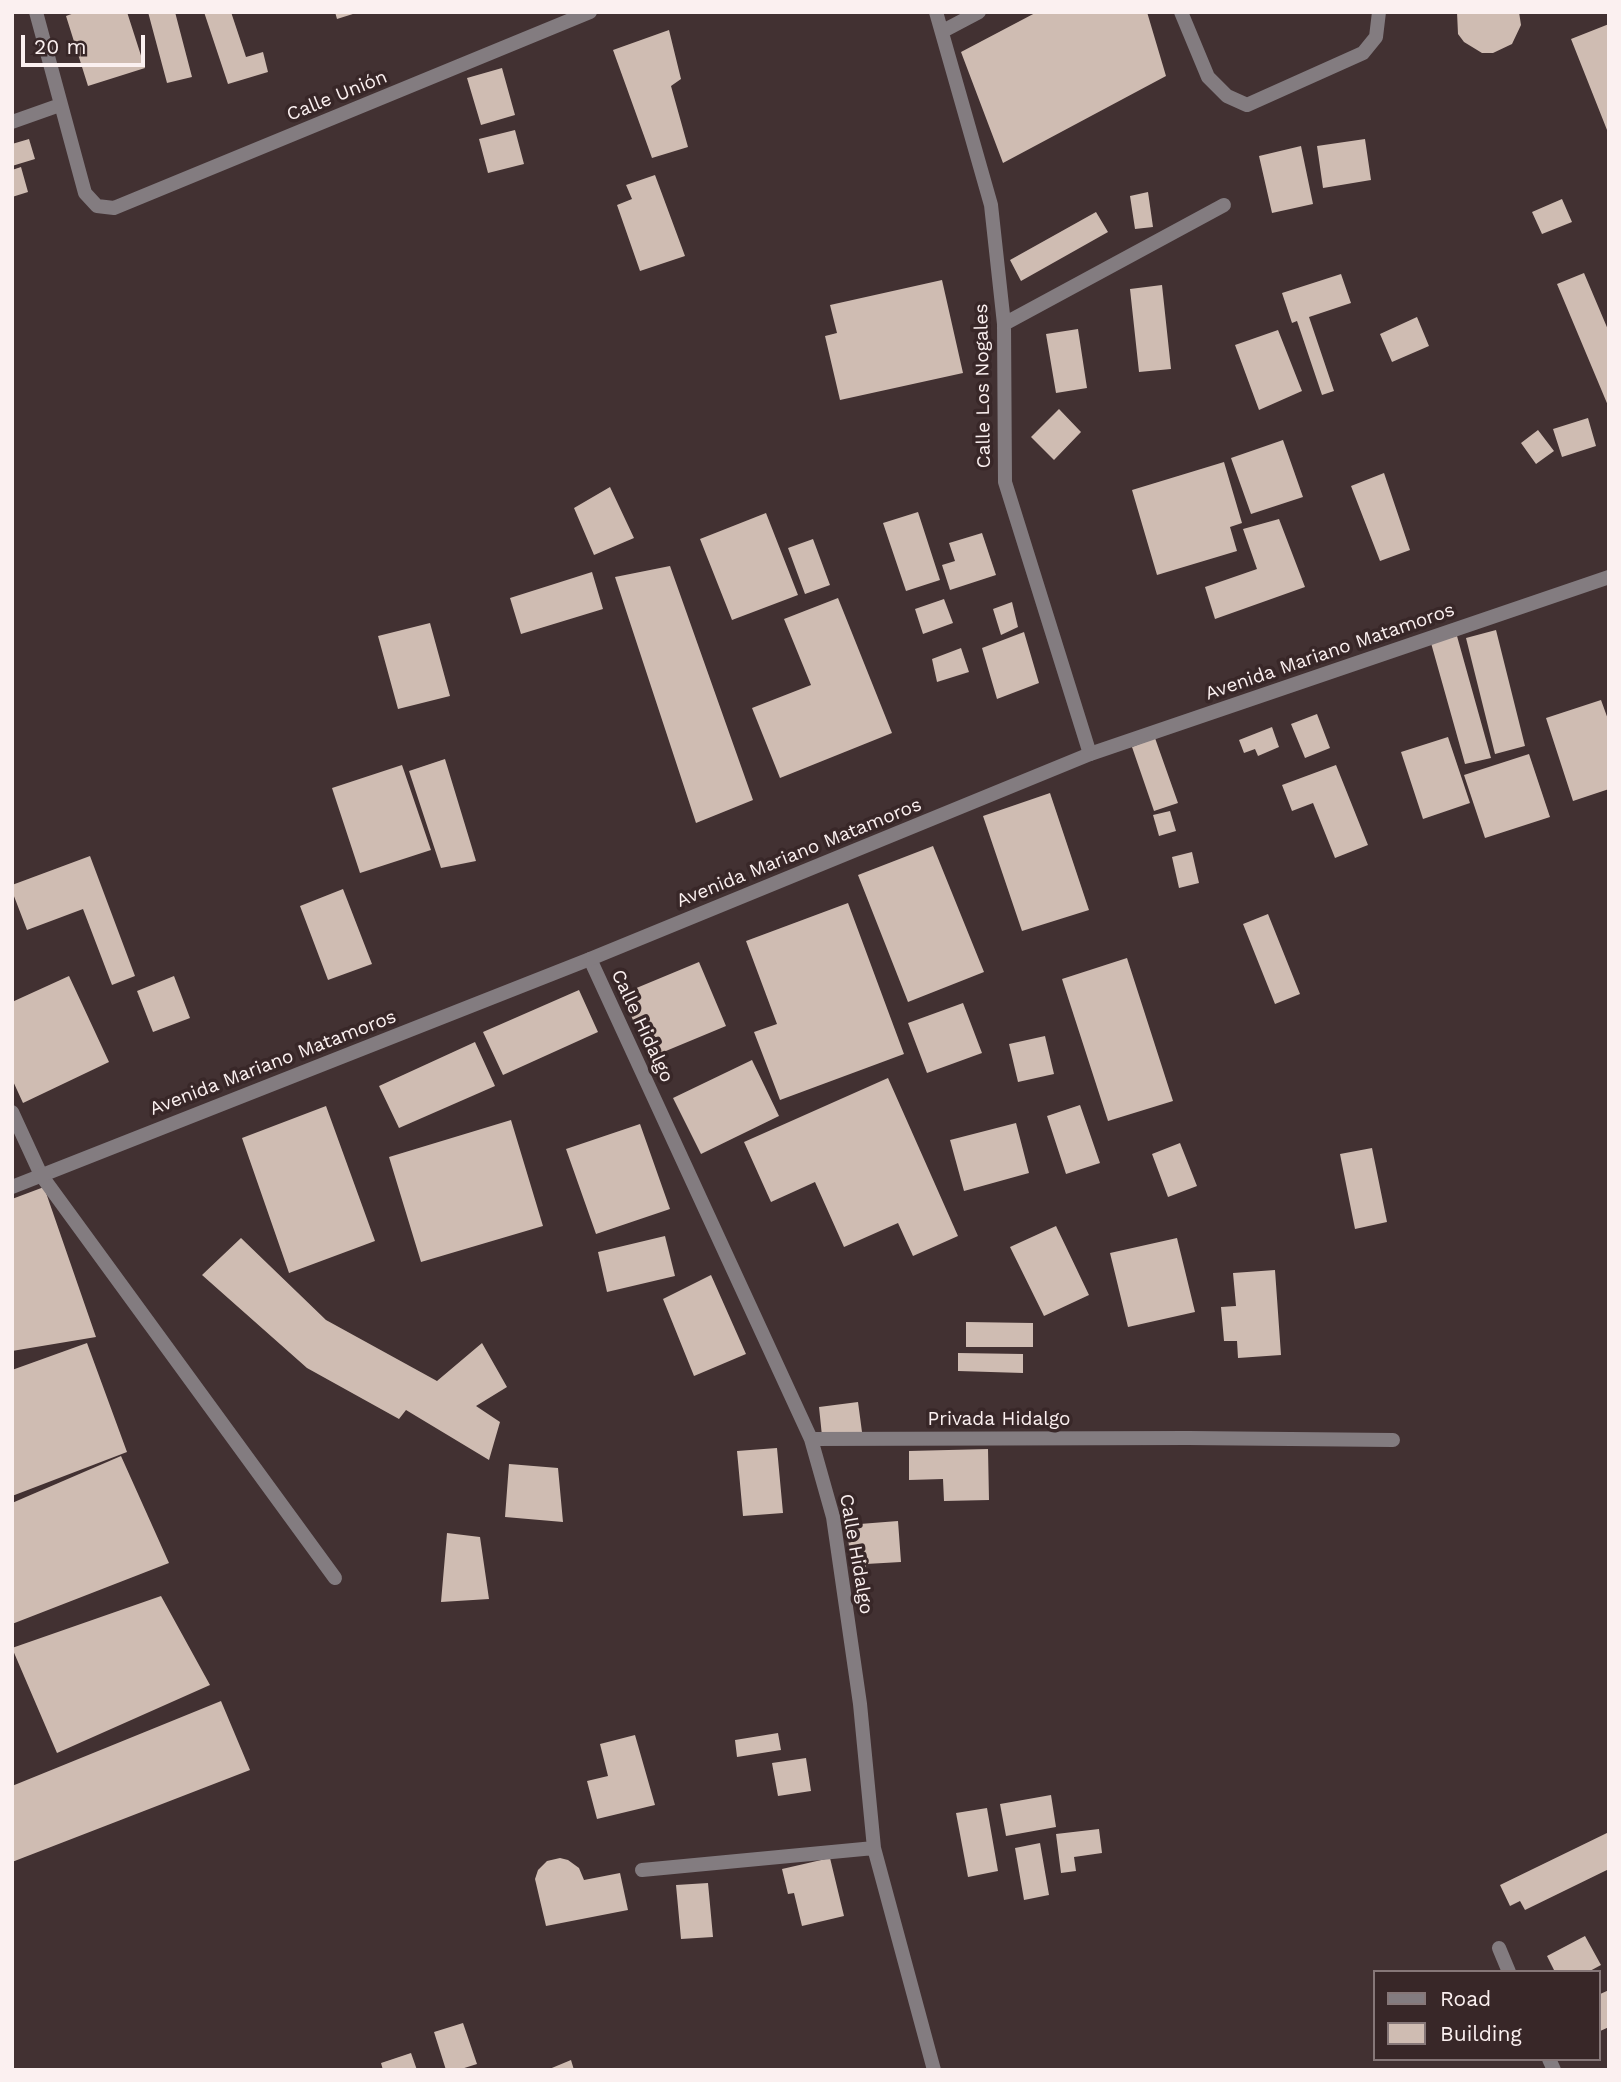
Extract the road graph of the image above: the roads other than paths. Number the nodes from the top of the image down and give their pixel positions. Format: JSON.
{"nodes":[{"id":1,"x":36,"y":12,"type":"edge"},
{"id":2,"x":590,"y":12,"type":"edge"},
{"id":3,"x":936,"y":12,"type":"edge"},
{"id":4,"x":979,"y":12,"type":"edge"},
{"id":5,"x":1181,"y":12,"type":"edge"},
{"id":6,"x":1379,"y":12,"type":"edge"},
{"id":7,"x":943,"y":31,"type":"junction"},
{"id":8,"x":60,"y":105,"type":"junction"},
{"id":9,"x":12,"y":122,"type":"edge"},
{"id":10,"x":1224,"y":205,"type":"dead end"},
{"id":11,"x":1004,"y":324,"type":"junction"},
{"id":12,"x":1609,"y":577,"type":"edge"},
{"id":13,"x":1090,"y":754,"type":"junction"},
{"id":14,"x":590,"y":960,"type":"junction"},
{"id":15,"x":12,"y":1112,"type":"edge"},
{"id":16,"x":41,"y":1175,"type":"junction"},
{"id":17,"x":12,"y":1187,"type":"edge"},
{"id":18,"x":811,"y":1439,"type":"junction"},
{"id":19,"x":1393,"y":1440,"type":"dead end"},
{"id":20,"x":335,"y":1578,"type":"dead end"},
{"id":21,"x":874,"y":1848,"type":"junction"},
{"id":22,"x":642,"y":1870,"type":"dead end"},
{"id":23,"x":1499,"y":1948,"type":"dead end"},
{"id":24,"x":1508,"y":1970,"type":"edge"},
{"id":25,"x":934,"y":2070,"type":"edge"}],
"edges":[{"from":1,"to":8,"type":"street"},
{"from":2,"to":8,"type":"street","name":"Calle Unión"},
{"from":3,"to":7,"type":"street","name":"Calle Los Nogales"},
{"from":4,"to":7,"type":"street"},
{"from":5,"to":6,"type":"street"},
{"from":7,"to":11,"type":"street","name":"Calle Los Nogales"},
{"from":8,"to":9,"type":"street"},
{"from":10,"to":11,"type":"street"},
{"from":11,"to":13,"type":"street","name":"Calle Los Nogales"},
{"from":12,"to":13,"type":"street","name":"Avenida Mariano Matamoros"},
{"from":13,"to":14,"type":"street","name":"Avenida Mariano Matamoros"},
{"from":14,"to":16,"type":"street","name":"Avenida Mariano Matamoros"},
{"from":14,"to":18,"type":"street","name":"Calle Hidalgo"},
{"from":15,"to":16,"type":"street"},
{"from":16,"to":17,"type":"street","name":"Avenida Mariano Matamoros"},
{"from":16,"to":20,"type":"street"},
{"from":18,"to":19,"type":"street","name":"Privada Hidalgo"},
{"from":18,"to":21,"type":"street","name":"Calle Hidalgo"},
{"from":21,"to":22,"type":"street"},
{"from":21,"to":25,"type":"street","name":"Calle Hidalgo"},
{"from":23,"to":24,"type":"street"}]}
